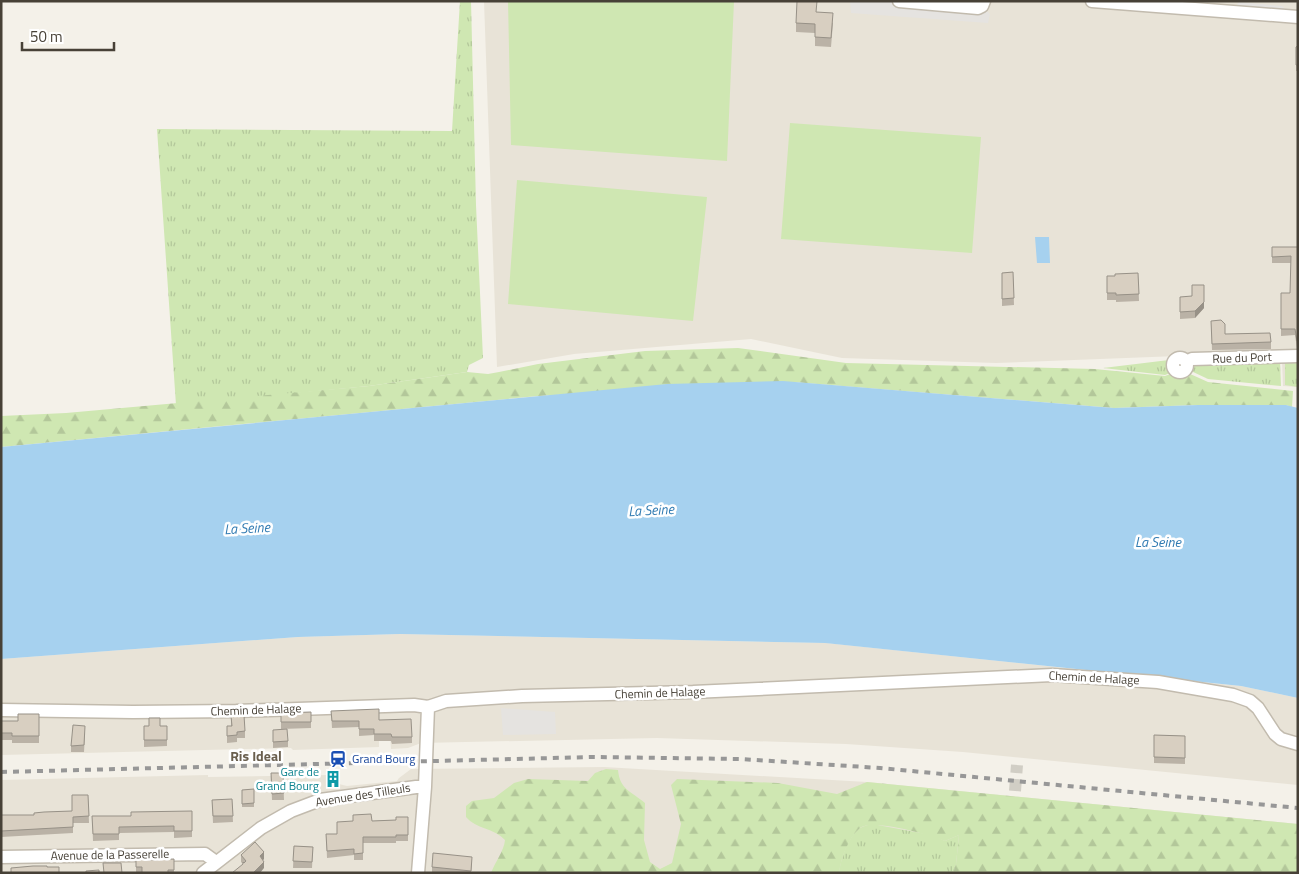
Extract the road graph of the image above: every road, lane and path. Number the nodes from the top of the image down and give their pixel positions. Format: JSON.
{"nodes":[{"id":1,"x":900,"y":1,"type":"edge"},
{"id":2,"x":984,"y":1,"type":"edge"},
{"id":3,"x":1092,"y":1,"type":"edge"},
{"id":4,"x":1151,"y":4,"type":"edge"},
{"id":5,"x":1218,"y":6,"type":"edge"},
{"id":6,"x":1298,"y":17,"type":"edge"},
{"id":7,"x":1298,"y":356,"type":"edge"},
{"id":8,"x":1186,"y":362,"type":"dead end"},
{"id":9,"x":428,"y":707,"type":"junction"},
{"id":10,"x":1,"y":710,"type":"edge"},
{"id":11,"x":1298,"y":744,"type":"edge"},
{"id":12,"x":425,"y":787,"type":"junction"},
{"id":13,"x":1,"y":857,"type":"edge"},
{"id":14,"x":216,"y":862,"type":"junction"},
{"id":15,"x":203,"y":873,"type":"edge"},
{"id":16,"x":418,"y":873,"type":"edge"}],
"edges":[{"from":1,"to":2,"type":"street"},
{"from":3,"to":4,"type":"street"},
{"from":4,"to":5,"type":"street"},
{"from":5,"to":6,"type":"street"},
{"from":7,"to":8,"type":"street","name":"Rue du Port"},
{"from":9,"to":10,"type":"street","name":"Chemin de Halage"},
{"from":9,"to":11,"type":"street","name":"Chemin de Halage"},
{"from":9,"to":12,"type":"street"},
{"from":12,"to":14,"type":"street","name":"Avenue des Tilleuls"},
{"from":12,"to":16,"type":"street"},
{"from":13,"to":14,"type":"street","name":"Avenue de la Passerelle"},
{"from":14,"to":15,"type":"street","name":"Avenue des Tilleuls"}]}
